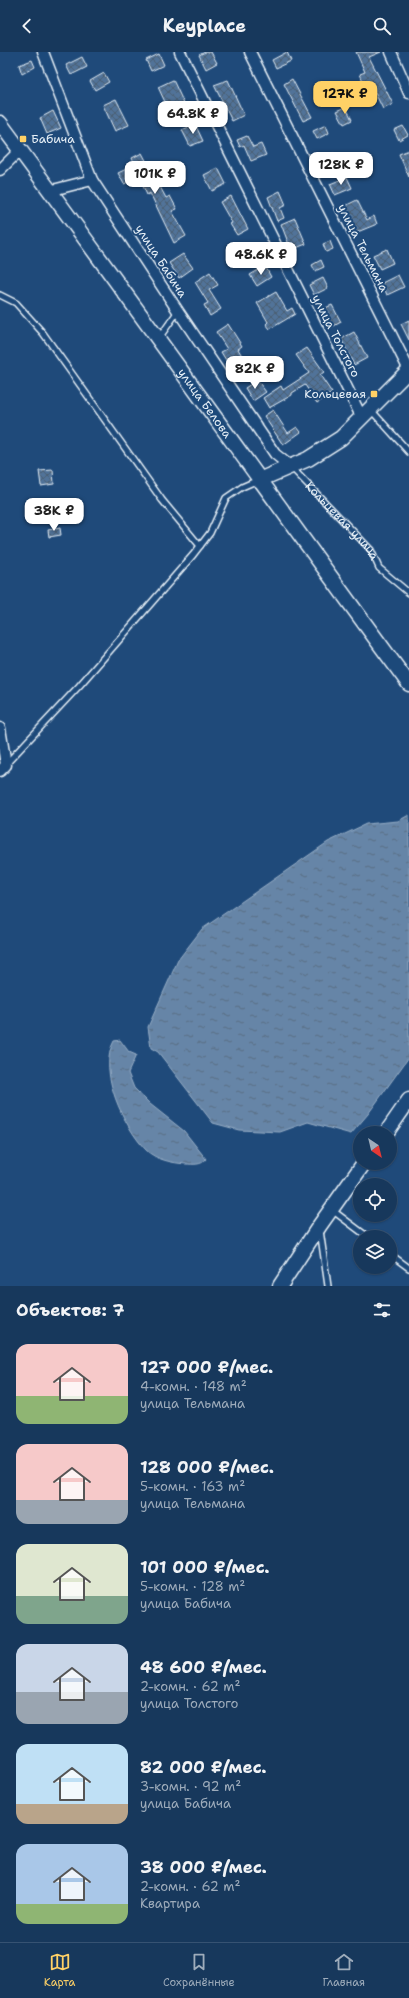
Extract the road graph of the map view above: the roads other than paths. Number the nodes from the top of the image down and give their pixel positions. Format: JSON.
{"nodes":[{"id":1,"x":43,"y":52,"type":"edge"},
{"id":2,"x":180,"y":52,"type":"edge"},
{"id":3,"x":250,"y":52,"type":"edge"},
{"id":4,"x":391,"y":52,"type":"edge"},
{"id":5,"x":409,"y":92,"type":"edge"},
{"id":6,"x":0,"y":123,"type":"edge"},
{"id":7,"x":20,"y":150,"type":"junction"},
{"id":8,"x":0,"y":170,"type":"edge"},
{"id":9,"x":92,"y":180,"type":"junction"},
{"id":10,"x":49,"y":191,"type":"junction"},
{"id":11,"x":0,"y":295,"type":"edge"},
{"id":12,"x":178,"y":311,"type":"junction"},
{"id":13,"x":159,"y":338,"type":"junction"},
{"id":14,"x":409,"y":370,"type":"edge"},
{"id":15,"x":366,"y":414,"type":"junction"},
{"id":16,"x":409,"y":452,"type":"edge"},
{"id":17,"x":290,"y":466,"type":"junction"},
{"id":18,"x":259,"y":480,"type":"junction"},
{"id":19,"x":200,"y":546,"type":"junction"},
{"id":20,"x":409,"y":593,"type":"edge"},
{"id":21,"x":409,"y":684,"type":"edge"},
{"id":22,"x":0,"y":728,"type":"edge"},
{"id":23,"x":3,"y":768,"type":"edge"},
{"id":24,"x":409,"y":1100,"type":"edge"},
{"id":25,"x":391,"y":1126,"type":"edge"},
{"id":26,"x":359,"y":1170,"type":"edge"},
{"id":27,"x":331,"y":1209,"type":"junction"},
{"id":28,"x":320,"y":1225,"type":"junction"},
{"id":29,"x":359,"y":1230,"type":"edge"},
{"id":30,"x":397,"y":1259,"type":"edge"},
{"id":31,"x":409,"y":1268,"type":"edge"},
{"id":32,"x":280,"y":1286,"type":"edge"},
{"id":33,"x":328,"y":1286,"type":"edge"}],
"edges":[{"from":1,"to":9,"type":"street","name":"улица Бабича"},
{"from":2,"to":15,"type":"street","name":"улица Толстого"},
{"from":3,"to":14,"type":"street","name":"улица Тельмана"},
{"from":4,"to":5,"type":"street"},
{"from":6,"to":7,"type":"main road","name":"улица Белова"},
{"from":7,"to":8,"type":"street"},
{"from":7,"to":10,"type":"main road","name":"улица Белова"},
{"from":9,"to":10,"type":"street"},
{"from":9,"to":12,"type":"street","name":"улица Бабича"},
{"from":10,"to":13,"type":"main road","name":"улица Белова"},
{"from":11,"to":19,"type":"lane"},
{"from":12,"to":13,"type":"lane"},
{"from":12,"to":17,"type":"street","name":"улица Бабича"},
{"from":13,"to":18,"type":"main road","name":"улица Белова"},
{"from":14,"to":15,"type":"main road"},
{"from":15,"to":16,"type":"lane"},
{"from":15,"to":17,"type":"main road"},
{"from":17,"to":18,"type":"main road"},
{"from":17,"to":20,"type":"lane","name":"Кольцевая улица"},
{"from":18,"to":19,"type":"lane"},
{"from":18,"to":21,"type":"main road","name":"улица Белова"},
{"from":19,"to":23,"type":"lane"},
{"from":22,"to":23,"type":"street"},
{"from":24,"to":25,"type":"main road"},
{"from":26,"to":27,"type":"main road"},
{"from":27,"to":28,"type":"main road"},
{"from":27,"to":29,"type":"lane"},
{"from":28,"to":32,"type":"main road"},
{"from":28,"to":33,"type":"lane"},
{"from":30,"to":31,"type":"lane"}]}
